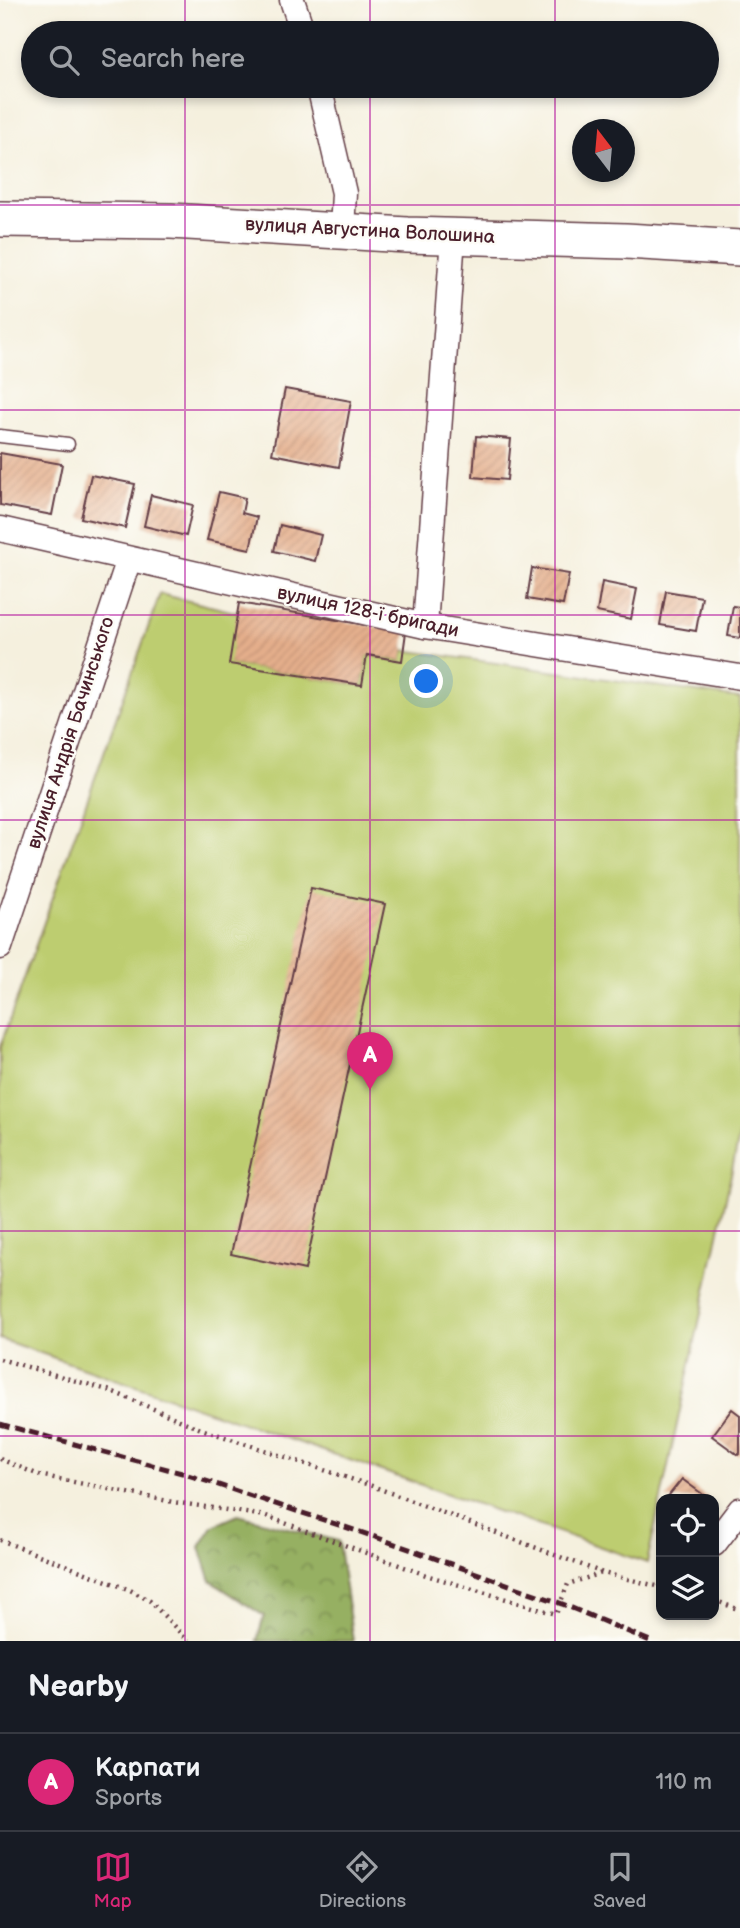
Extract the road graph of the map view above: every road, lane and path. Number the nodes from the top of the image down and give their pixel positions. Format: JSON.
{"nodes":[{"id":1,"x":292,"y":0,"type":"edge"},
{"id":2,"x":299,"y":21,"type":"edge"},
{"id":3,"x":322,"y":98,"type":"edge"},
{"id":4,"x":0,"y":219,"type":"edge"},
{"id":5,"x":342,"y":230,"type":"junction"},
{"id":6,"x":453,"y":237,"type":"junction"},
{"id":7,"x":740,"y":248,"type":"edge"},
{"id":8,"x":0,"y":436,"type":"edge"},
{"id":9,"x":68,"y":444,"type":"dead end"},
{"id":10,"x":0,"y":529,"type":"edge"},
{"id":11,"x":129,"y":559,"type":"junction"},
{"id":12,"x":425,"y":625,"type":"junction"},
{"id":13,"x":740,"y":677,"type":"edge"},
{"id":14,"x":0,"y":947,"type":"edge"},
{"id":15,"x":0,"y":1359,"type":"edge"},
{"id":16,"x":0,"y":1459,"type":"edge"},
{"id":17,"x":740,"y":1510,"type":"edge"},
{"id":18,"x":719,"y":1537,"type":"edge"},
{"id":19,"x":0,"y":1540,"type":"edge"},
{"id":20,"x":603,"y":1573,"type":"junction"},
{"id":21,"x":656,"y":1586,"type":"edge"},
{"id":22,"x":719,"y":1602,"type":"edge"},
{"id":23,"x":740,"y":1610,"type":"edge"},
{"id":24,"x":188,"y":1641,"type":"edge"}],
"edges":[{"from":1,"to":2,"type":"street"},
{"from":3,"to":5,"type":"street"},
{"from":4,"to":5,"type":"main road","name":"вулиця Августина Волошина"},
{"from":5,"to":6,"type":"main road","name":"вулиця Августина Волошина"},
{"from":6,"to":7,"type":"main road","name":"вулиця Августина Волошина"},
{"from":6,"to":12,"type":"street"},
{"from":8,"to":9,"type":"lane"},
{"from":10,"to":11,"type":"street","name":"вулиця 128-ї бригади"},
{"from":11,"to":12,"type":"street","name":"вулиця 128-ї бригади"},
{"from":11,"to":14,"type":"street","name":"вулиця Андрія Бачинського"},
{"from":12,"to":13,"type":"street","name":"вулиця 128-ї бригади"},
{"from":15,"to":20,"type":"path"},
{"from":16,"to":20,"type":"path"},
{"from":17,"to":18,"type":"street"},
{"from":19,"to":24,"type":"path"},
{"from":20,"to":21,"type":"path"},
{"from":22,"to":23,"type":"path"}]}
